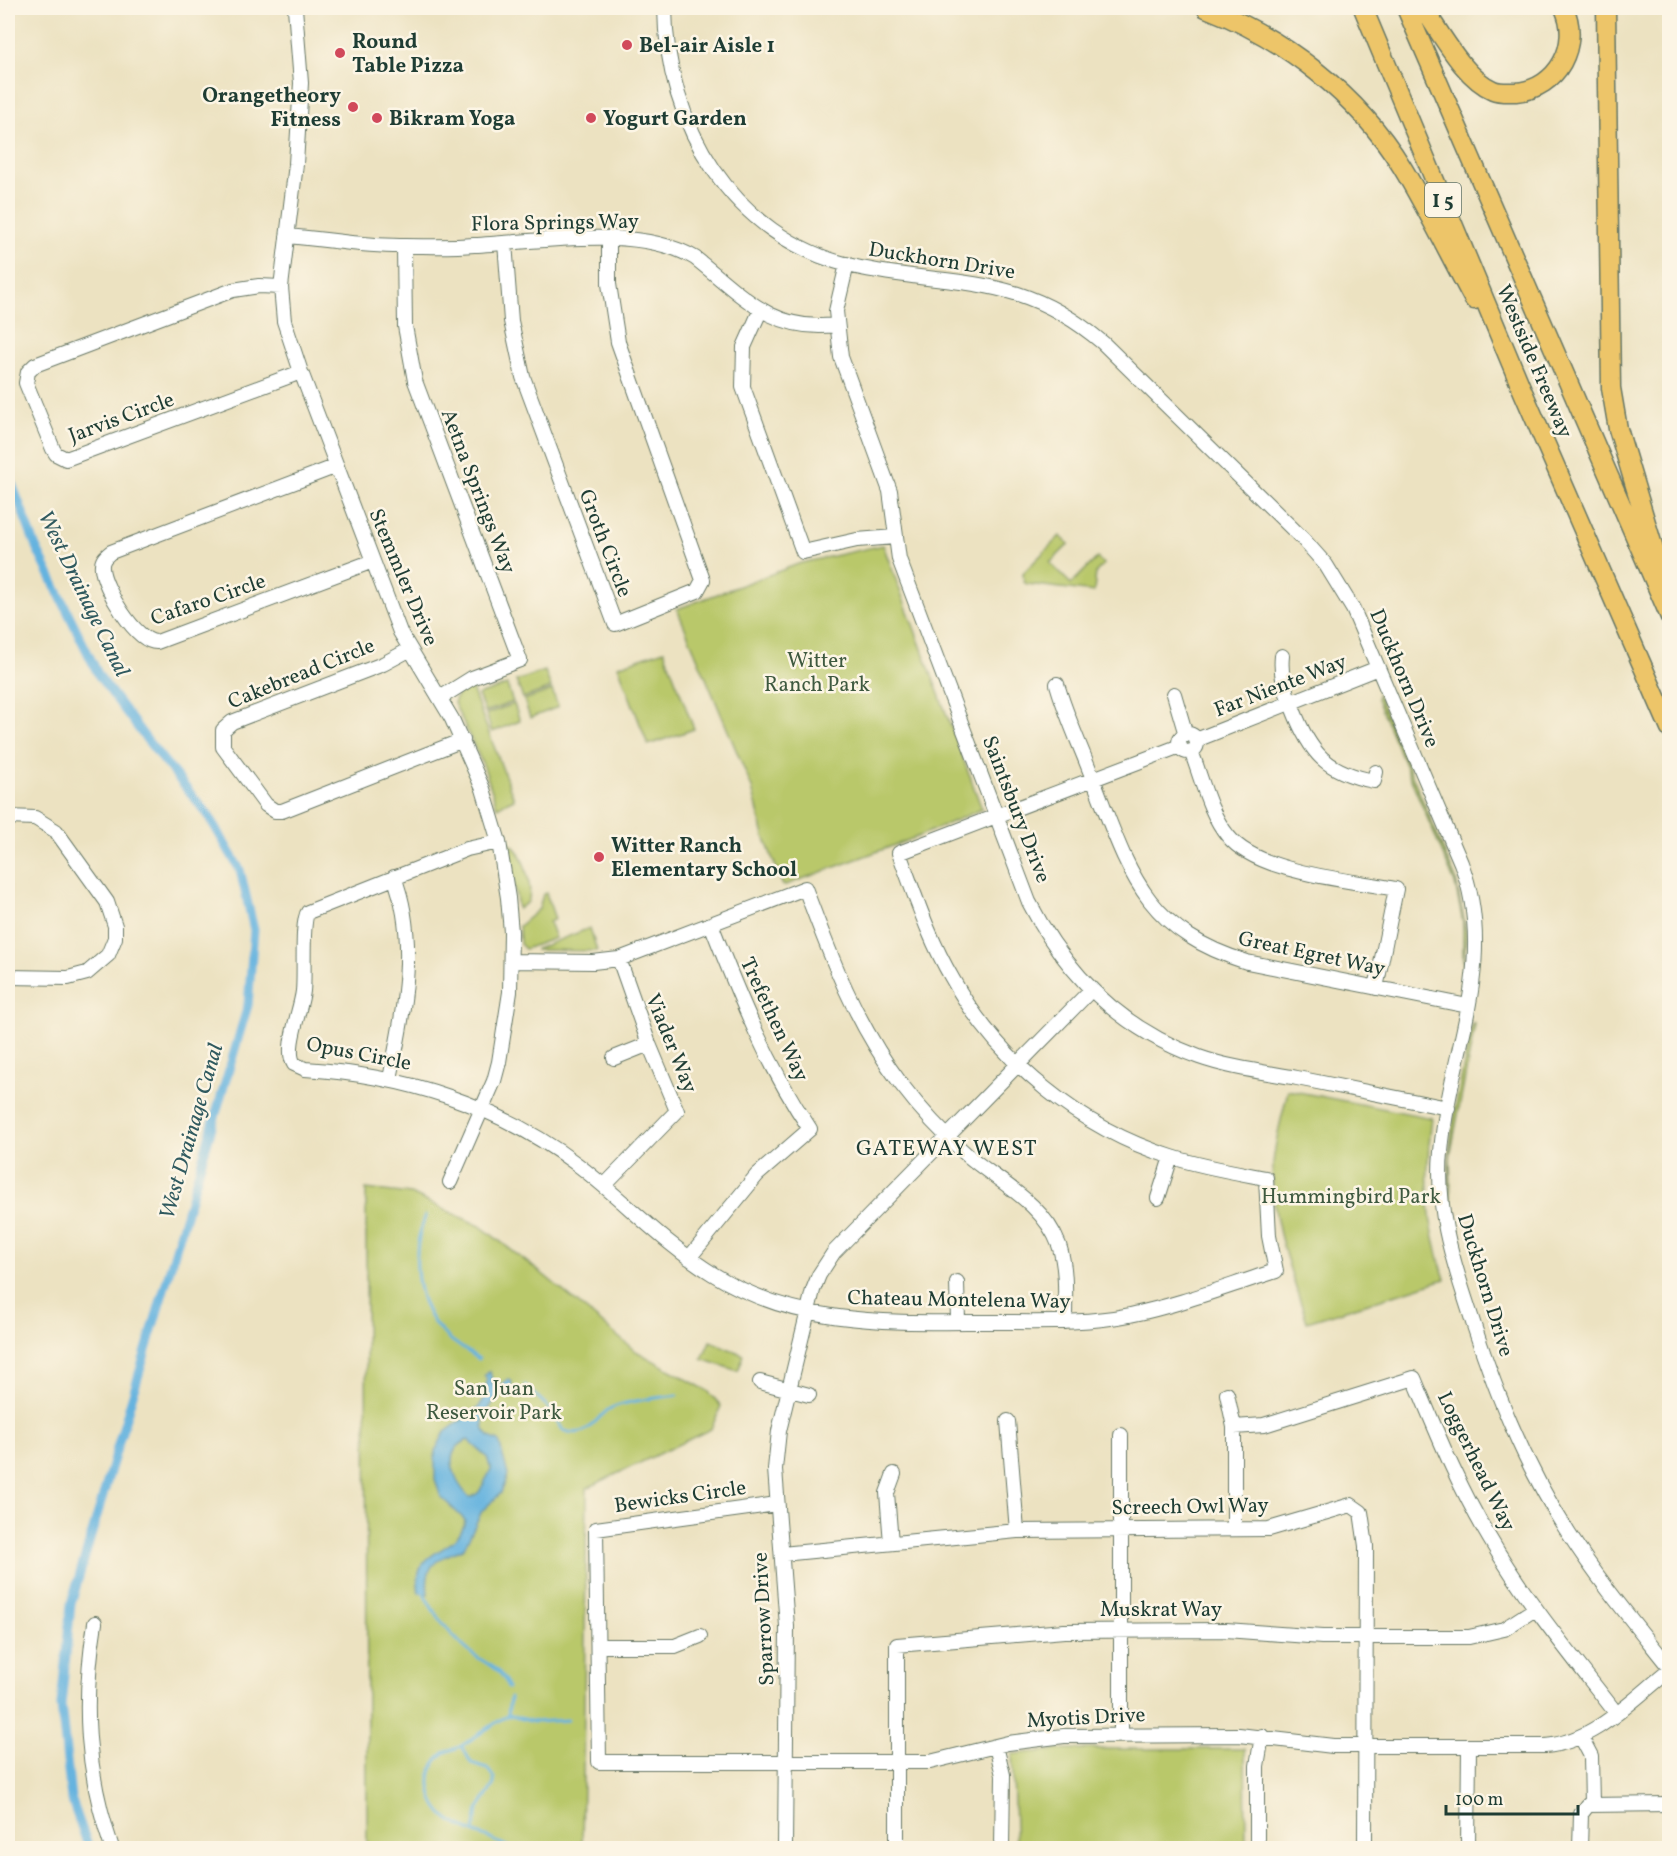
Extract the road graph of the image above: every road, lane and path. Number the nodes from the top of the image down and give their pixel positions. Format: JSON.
{"nodes":[{"id":1,"x":295,"y":8,"type":"edge"},
{"id":2,"x":665,"y":8,"type":"edge"},
{"id":3,"x":1206,"y":8,"type":"edge"},
{"id":4,"x":1364,"y":8,"type":"edge"},
{"id":5,"x":1406,"y":8,"type":"edge"},
{"id":6,"x":1423,"y":8,"type":"edge"},
{"id":7,"x":1564,"y":8,"type":"edge"},
{"id":8,"x":1606,"y":8,"type":"edge"},
{"id":9,"x":287,"y":236,"type":"junction"},
{"id":10,"x":609,"y":240,"type":"junction"},
{"id":11,"x":505,"y":243,"type":"junction"},
{"id":12,"x":404,"y":246,"type":"junction"},
{"id":13,"x":847,"y":264,"type":"junction"},
{"id":14,"x":281,"y":287,"type":"junction"},
{"id":15,"x":761,"y":309,"type":"junction"},
{"id":16,"x":835,"y":325,"type":"junction"},
{"id":17,"x":301,"y":372,"type":"junction"},
{"id":18,"x":1523,"y":392,"type":"junction"},
{"id":19,"x":337,"y":466,"type":"junction"},
{"id":20,"x":895,"y":537,"type":"junction"},
{"id":21,"x":373,"y":561,"type":"junction"},
{"id":22,"x":1661,"y":597,"type":"junction"},
{"id":23,"x":1670,"y":617,"type":"edge"},
{"id":24,"x":409,"y":650,"type":"junction"},
{"id":25,"x":1282,"y":656,"type":"dead end"},
{"id":26,"x":1378,"y":668,"type":"junction"},
{"id":27,"x":1058,"y":684,"type":"dead end"},
{"id":28,"x":1174,"y":694,"type":"dead end"},
{"id":29,"x":440,"y":698,"type":"junction"},
{"id":30,"x":1291,"y":704,"type":"junction"},
{"id":31,"x":1670,"y":729,"type":"edge"},
{"id":32,"x":463,"y":740,"type":"junction"},
{"id":33,"x":1188,"y":743,"type":"junction"},
{"id":34,"x":1376,"y":772,"type":"dead end"},
{"id":35,"x":1093,"y":779,"type":"junction"},
{"id":36,"x":996,"y":816,"type":"junction"},
{"id":37,"x":8,"y":817,"type":"edge"},
{"id":38,"x":499,"y":842,"type":"junction"},
{"id":39,"x":394,"y":877,"type":"junction"},
{"id":40,"x":711,"y":924,"type":"junction"},
{"id":41,"x":619,"y":958,"type":"junction"},
{"id":42,"x":511,"y":961,"type":"junction"},
{"id":43,"x":8,"y":978,"type":"edge"},
{"id":44,"x":1376,"y":988,"type":"junction"},
{"id":45,"x":1091,"y":990,"type":"junction"},
{"id":46,"x":1468,"y":1006,"type":"junction"},
{"id":47,"x":649,"y":1044,"type":"junction"},
{"id":48,"x":614,"y":1058,"type":"dead end"},
{"id":49,"x":1018,"y":1064,"type":"junction"},
{"id":50,"x":390,"y":1079,"type":"junction"},
{"id":51,"x":1448,"y":1108,"type":"junction"},
{"id":52,"x":482,"y":1109,"type":"junction"},
{"id":53,"x":948,"y":1136,"type":"junction"},
{"id":54,"x":1172,"y":1157,"type":"junction"},
{"id":55,"x":450,"y":1182,"type":"dead end"},
{"id":56,"x":604,"y":1186,"type":"junction"},
{"id":57,"x":1158,"y":1198,"type":"dead end"},
{"id":58,"x":689,"y":1258,"type":"junction"},
{"id":59,"x":1276,"y":1271,"type":"joint"},
{"id":60,"x":957,"y":1282,"type":"dead end"},
{"id":61,"x":807,"y":1313,"type":"junction"},
{"id":62,"x":958,"y":1322,"type":"junction"},
{"id":63,"x":1065,"y":1322,"type":"junction"},
{"id":64,"x":760,"y":1382,"type":"dead end"},
{"id":65,"x":789,"y":1390,"type":"junction"},
{"id":66,"x":1227,"y":1394,"type":"dead end"},
{"id":67,"x":809,"y":1395,"type":"dead end"},
{"id":68,"x":1008,"y":1421,"type":"dead end"},
{"id":69,"x":1234,"y":1427,"type":"junction"},
{"id":70,"x":1121,"y":1435,"type":"dead end"},
{"id":71,"x":894,"y":1474,"type":"dead end"},
{"id":72,"x":777,"y":1504,"type":"junction"},
{"id":73,"x":1119,"y":1529,"type":"junction"},
{"id":74,"x":1234,"y":1529,"type":"junction"},
{"id":75,"x":1017,"y":1531,"type":"junction"},
{"id":76,"x":891,"y":1543,"type":"junction"},
{"id":77,"x":782,"y":1554,"type":"junction"},
{"id":78,"x":1535,"y":1609,"type":"junction"},
{"id":79,"x":95,"y":1623,"type":"dead end"},
{"id":80,"x":1121,"y":1630,"type":"junction"},
{"id":81,"x":700,"y":1636,"type":"dead end"},
{"id":82,"x":1366,"y":1637,"type":"junction"},
{"id":83,"x":598,"y":1646,"type":"junction"},
{"id":84,"x":1670,"y":1669,"type":"edge"},
{"id":85,"x":1616,"y":1713,"type":"junction"},
{"id":86,"x":1121,"y":1735,"type":"junction"},
{"id":87,"x":1262,"y":1736,"type":"junction"},
{"id":88,"x":1581,"y":1737,"type":"junction"},
{"id":89,"x":996,"y":1746,"type":"junction"},
{"id":90,"x":1366,"y":1746,"type":"junction"},
{"id":91,"x":1469,"y":1746,"type":"junction"},
{"id":92,"x":788,"y":1763,"type":"junction"},
{"id":93,"x":897,"y":1763,"type":"junction"},
{"id":94,"x":1592,"y":1804,"type":"junction"},
{"id":95,"x":1670,"y":1804,"type":"edge"},
{"id":96,"x":111,"y":1848,"type":"edge"},
{"id":97,"x":785,"y":1848,"type":"edge"},
{"id":98,"x":897,"y":1848,"type":"edge"},
{"id":99,"x":1002,"y":1848,"type":"edge"},
{"id":100,"x":1257,"y":1848,"type":"edge"},
{"id":101,"x":1365,"y":1848,"type":"edge"},
{"id":102,"x":1468,"y":1848,"type":"edge"},
{"id":103,"x":1580,"y":1848,"type":"edge"}],
"edges":[{"from":1,"to":9,"type":"street","name":"Stemmler Drive"},
{"from":2,"to":13,"type":"street","name":"Duckhorn Drive"},
{"from":3,"to":18,"type":"highway"},
{"from":4,"to":18,"type":"highway","name":"Westside Freeway","number":"I 5"},
{"from":5,"to":22,"type":"highway","name":"Westside Freeway","number":"I 5"},
{"from":6,"to":7,"type":"highway"},
{"from":8,"to":22,"type":"highway"},
{"from":9,"to":12,"type":"street","name":"Flora Springs Way"},
{"from":9,"to":14,"type":"street","name":"Stemmler Drive"},
{"from":10,"to":11,"type":"street","name":"Flora Springs Way"},
{"from":10,"to":11,"type":"street","name":"Groth Circle"},
{"from":10,"to":15,"type":"street","name":"Flora Springs Way"},
{"from":11,"to":12,"type":"street","name":"Flora Springs Way"},
{"from":12,"to":29,"type":"street","name":"Aetna Springs Way"},
{"from":13,"to":16,"type":"street","name":"Saintsbury Drive"},
{"from":13,"to":26,"type":"street","name":"Duckhorn Drive"},
{"from":14,"to":17,"type":"street","name":"Stemmler Drive"},
{"from":14,"to":17,"type":"street","name":"Jarvis Circle"},
{"from":15,"to":16,"type":"street","name":"Flora Springs Way"},
{"from":15,"to":20,"type":"street"},
{"from":16,"to":20,"type":"street","name":"Saintsbury Drive"},
{"from":17,"to":19,"type":"street","name":"Stemmler Drive"},
{"from":18,"to":31,"type":"highway","name":"Westside Freeway","number":"I 5"},
{"from":19,"to":21,"type":"street","name":"Stemmler Drive"},
{"from":19,"to":21,"type":"street","name":"Cafaro Circle"},
{"from":20,"to":36,"type":"street","name":"Saintsbury Drive"},
{"from":21,"to":24,"type":"street","name":"Stemmler Drive"},
{"from":22,"to":23,"type":"highway","name":"Westside Freeway","number":"I 5"},
{"from":24,"to":29,"type":"street","name":"Stemmler Drive"},
{"from":24,"to":32,"type":"street","name":"Cakebread Circle"},
{"from":25,"to":30,"type":"street"},
{"from":26,"to":30,"type":"street","name":"Far Niente Way"},
{"from":26,"to":46,"type":"street","name":"Duckhorn Drive"},
{"from":27,"to":35,"type":"street","name":"Great Egret Way"},
{"from":28,"to":33,"type":"street"},
{"from":29,"to":32,"type":"street","name":"Stemmler Drive"},
{"from":30,"to":33,"type":"street","name":"Far Niente Way"},
{"from":30,"to":34,"type":"street"},
{"from":32,"to":38,"type":"street","name":"Stemmler Drive"},
{"from":33,"to":35,"type":"street","name":"Far Niente Way"},
{"from":33,"to":44,"type":"street"},
{"from":35,"to":36,"type":"street","name":"Far Niente Way"},
{"from":35,"to":44,"type":"street","name":"Great Egret Way"},
{"from":36,"to":45,"type":"street","name":"Saintsbury Drive"},
{"from":36,"to":49,"type":"street","name":"Far Niente Way"},
{"from":37,"to":43,"type":"street"},
{"from":38,"to":39,"type":"street","name":"Opus Circle"},
{"from":38,"to":42,"type":"street","name":"Stemmler Drive"},
{"from":39,"to":50,"type":"street"},
{"from":39,"to":50,"type":"street","name":"Opus Circle"},
{"from":40,"to":41,"type":"street"},
{"from":40,"to":53,"type":"street"},
{"from":40,"to":58,"type":"street","name":"Trefethen Way"},
{"from":41,"to":42,"type":"street"},
{"from":41,"to":47,"type":"street","name":"Viader Way"},
{"from":42,"to":52,"type":"street","name":"Stemmler Drive"},
{"from":44,"to":46,"type":"street","name":"Great Egret Way"},
{"from":45,"to":49,"type":"street","name":"Sparrow Drive"},
{"from":45,"to":51,"type":"street","name":"Saintsbury Drive"},
{"from":46,"to":51,"type":"street","name":"Duckhorn Drive"},
{"from":47,"to":48,"type":"street"},
{"from":47,"to":56,"type":"street","name":"Viader Way"},
{"from":49,"to":53,"type":"street","name":"Sparrow Drive"},
{"from":49,"to":54,"type":"street","name":"Far Niente Way"},
{"from":50,"to":52,"type":"street","name":"Opus Circle"},
{"from":51,"to":84,"type":"street","name":"Duckhorn Drive"},
{"from":52,"to":55,"type":"street","name":"Stemmler Drive"},
{"from":52,"to":56,"type":"street","name":"Chateau Montelena Way"},
{"from":53,"to":61,"type":"street","name":"Sparrow Drive"},
{"from":53,"to":63,"type":"street"},
{"from":54,"to":57,"type":"street"},
{"from":54,"to":59,"type":"street","name":"Far Niente Way"},
{"from":56,"to":58,"type":"street","name":"Chateau Montelena Way"},
{"from":58,"to":61,"type":"street","name":"Chateau Montelena Way"},
{"from":59,"to":63,"type":"street","name":"Chateau Montelena Way"},
{"from":60,"to":62,"type":"street"},
{"from":61,"to":62,"type":"street","name":"Chateau Montelena Way"},
{"from":61,"to":65,"type":"street","name":"Sparrow Drive"},
{"from":62,"to":63,"type":"street","name":"Chateau Montelena Way"},
{"from":64,"to":65,"type":"street"},
{"from":65,"to":67,"type":"street"},
{"from":65,"to":72,"type":"street","name":"Sparrow Drive"},
{"from":66,"to":69,"type":"street"},
{"from":68,"to":75,"type":"street"},
{"from":69,"to":74,"type":"street"},
{"from":69,"to":78,"type":"street","name":"Loggerhead Way"},
{"from":70,"to":73,"type":"street"},
{"from":71,"to":76,"type":"street"},
{"from":72,"to":77,"type":"street","name":"Sparrow Drive"},
{"from":72,"to":83,"type":"street","name":"Bewicks Circle"},
{"from":73,"to":74,"type":"street","name":"Screech Owl Way"},
{"from":73,"to":75,"type":"street","name":"Screech Owl Way"},
{"from":73,"to":80,"type":"street"},
{"from":74,"to":82,"type":"street","name":"Screech Owl Way"},
{"from":75,"to":76,"type":"street","name":"Screech Owl Way"},
{"from":76,"to":77,"type":"street","name":"Screech Owl Way"},
{"from":77,"to":92,"type":"street","name":"Sparrow Drive"},
{"from":78,"to":82,"type":"street","name":"Muskrat Way"},
{"from":78,"to":85,"type":"street","name":"Loggerhead Way"},
{"from":79,"to":96,"type":"street"},
{"from":80,"to":82,"type":"street","name":"Muskrat Way"},
{"from":80,"to":86,"type":"street"},
{"from":80,"to":93,"type":"street","name":"Muskrat Way"},
{"from":81,"to":83,"type":"street"},
{"from":82,"to":90,"type":"street","name":"Screech Owl Way"},
{"from":83,"to":92,"type":"street","name":"Myotis Drive"},
{"from":84,"to":85,"type":"street","name":"Myotis Drive"},
{"from":85,"to":88,"type":"street","name":"Myotis Drive"},
{"from":86,"to":87,"type":"street","name":"Myotis Drive"},
{"from":86,"to":89,"type":"street","name":"Myotis Drive"},
{"from":87,"to":90,"type":"street","name":"Myotis Drive"},
{"from":87,"to":100,"type":"street"},
{"from":88,"to":91,"type":"street","name":"Myotis Drive"},
{"from":88,"to":94,"type":"street"},
{"from":89,"to":93,"type":"street","name":"Myotis Drive"},
{"from":89,"to":99,"type":"street"},
{"from":90,"to":91,"type":"street","name":"Myotis Drive"},
{"from":90,"to":101,"type":"street","name":"Screech Owl Way"},
{"from":91,"to":102,"type":"street"},
{"from":92,"to":93,"type":"street","name":"Myotis Drive"},
{"from":92,"to":97,"type":"street","name":"Sparrow Drive"},
{"from":93,"to":98,"type":"street"},
{"from":94,"to":95,"type":"street"},
{"from":94,"to":103,"type":"street"}]}
